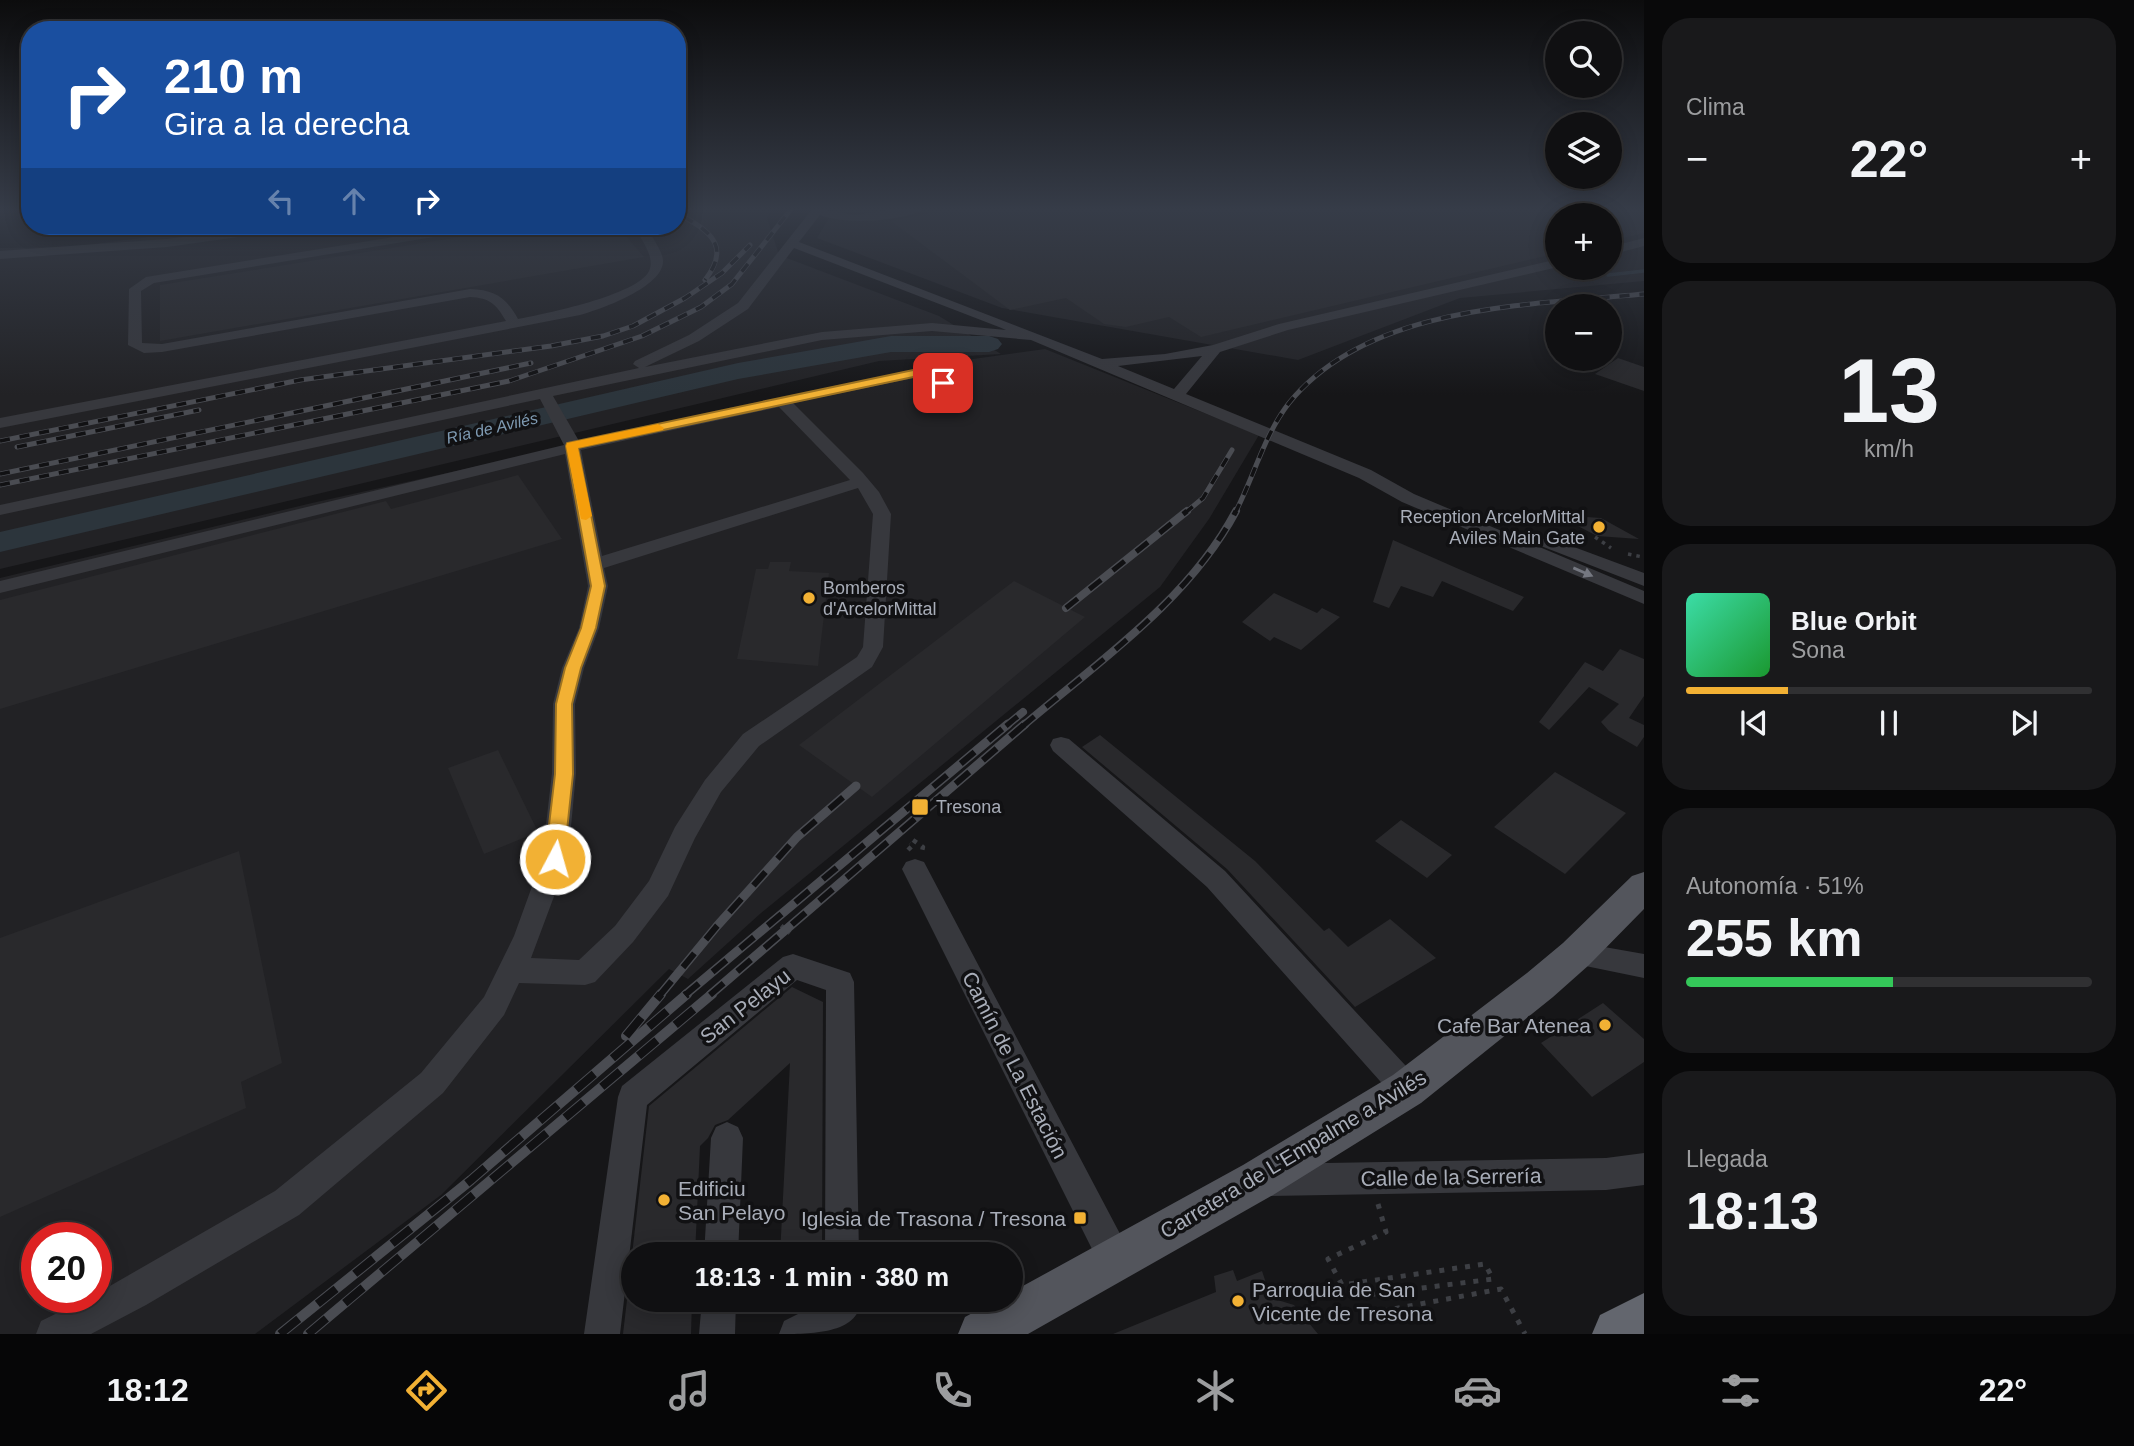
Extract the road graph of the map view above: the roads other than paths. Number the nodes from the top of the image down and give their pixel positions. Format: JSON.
{"nodes":[{"id":1,"x":210,"y":270,"type":"edge"},
{"id":2,"x":656,"y":270,"type":"edge"},
{"id":3,"x":771,"y":270,"type":"edge"},
{"id":4,"x":872,"y":270,"type":"edge"},
{"id":5,"x":1527,"y":270,"type":"edge"},
{"id":6,"x":940,"y":300,"type":"junction"},
{"id":7,"x":514,"y":324,"type":"junction"},
{"id":8,"x":914,"y":328,"type":"junction"},
{"id":9,"x":1031,"y":336,"type":"junction"},
{"id":10,"x":1215,"y":349,"type":"junction"},
{"id":11,"x":1099,"y":364,"type":"junction"},
{"id":12,"x":593,"y":382,"type":"junction"},
{"id":13,"x":956,"y":392,"type":"dead end"},
{"id":14,"x":1176,"y":396,"type":"junction"},
{"id":15,"x":548,"y":400,"type":"junction"},
{"id":16,"x":782,"y":401,"type":"junction"},
{"id":17,"x":0,"y":423,"type":"edge"},
{"id":18,"x":571,"y":443,"type":"junction"},
{"id":19,"x":1365,"y":474,"type":"junction"},
{"id":20,"x":862,"y":482,"type":"junction"},
{"id":21,"x":0,"y":510,"type":"edge"},
{"id":22,"x":594,"y":565,"type":"junction"},
{"id":23,"x":1644,"y":580,"type":"edge"},
{"id":24,"x":0,"y":587,"type":"edge"},
{"id":25,"x":1644,"y":598,"type":"edge"},
{"id":26,"x":1061,"y":746,"type":"dead end"},
{"id":27,"x":915,"y":869,"type":"dead end"},
{"id":28,"x":1644,"y":886,"type":"edge"},
{"id":29,"x":1576,"y":954,"type":"junction"},
{"id":30,"x":1644,"y":966,"type":"edge"},
{"id":31,"x":512,"y":970,"type":"junction"},
{"id":32,"x":1407,"y":1089,"type":"junction"},
{"id":33,"x":727,"y":1138,"type":"dead end"},
{"id":34,"x":1644,"y":1169,"type":"edge"},
{"id":35,"x":1258,"y":1181,"type":"junction"},
{"id":36,"x":722,"y":1242,"type":"edge"},
{"id":37,"x":842,"y":1242,"type":"edge"},
{"id":38,"x":1116,"y":1261,"type":"junction"},
{"id":39,"x":718,"y":1312,"type":"edge"},
{"id":40,"x":839,"y":1312,"type":"edge"},
{"id":41,"x":1644,"y":1319,"type":"edge"},
{"id":42,"x":54,"y":1334,"type":"edge"},
{"id":43,"x":602,"y":1334,"type":"edge"},
{"id":44,"x":717,"y":1334,"type":"edge"},
{"id":45,"x":797,"y":1334,"type":"edge"},
{"id":46,"x":982,"y":1334,"type":"edge"},
{"id":47,"x":1619,"y":1334,"type":"edge"}],
"edges":[{"from":1,"to":7,"type":"street"},
{"from":2,"to":7,"type":"street"},
{"from":3,"to":12,"type":"street"},
{"from":4,"to":6,"type":"street"},
{"from":5,"to":10,"type":"street"},
{"from":6,"to":8,"type":"street"},
{"from":6,"to":9,"type":"street"},
{"from":7,"to":17,"type":"street"},
{"from":8,"to":9,"type":"street"},
{"from":8,"to":12,"type":"street"},
{"from":9,"to":11,"type":"street"},
{"from":10,"to":11,"type":"street"},
{"from":10,"to":14,"type":"street"},
{"from":11,"to":14,"type":"street"},
{"from":12,"to":15,"type":"street"},
{"from":13,"to":16,"type":"street"},
{"from":14,"to":19,"type":"street"},
{"from":15,"to":18,"type":"street"},
{"from":15,"to":21,"type":"street"},
{"from":16,"to":18,"type":"street"},
{"from":16,"to":20,"type":"street"},
{"from":18,"to":22,"type":"street"},
{"from":18,"to":24,"type":"street"},
{"from":19,"to":23,"type":"street"},
{"from":19,"to":25,"type":"street","one_way":true},
{"from":20,"to":22,"type":"street"},
{"from":20,"to":31,"type":"street"},
{"from":22,"to":31,"type":"street"},
{"from":26,"to":32,"type":"street"},
{"from":27,"to":38,"type":"street","name":"Camín de La Estación"},
{"from":28,"to":29,"type":"main road","name":"Carretera de L'Empalme a Avilés"},
{"from":29,"to":30,"type":"street"},
{"from":29,"to":32,"type":"main road","name":"Carretera de L'Empalme a Avilés"},
{"from":31,"to":42,"type":"street"},
{"from":32,"to":35,"type":"main road","name":"Carretera de L'Empalme a Avilés"},
{"from":33,"to":36,"type":"street"},
{"from":34,"to":35,"type":"street","name":"Calle de la Serrería"},
{"from":35,"to":38,"type":"main road","name":"Carretera de L'Empalme a Avilés"},
{"from":37,"to":43,"type":"street","name":"San Pelayu"},
{"from":38,"to":46,"type":"main road","name":"Carretera de L'Empalme a Avilés"},
{"from":39,"to":44,"type":"street"},
{"from":40,"to":45,"type":"street"},
{"from":41,"to":47,"type":"highway"}]}
